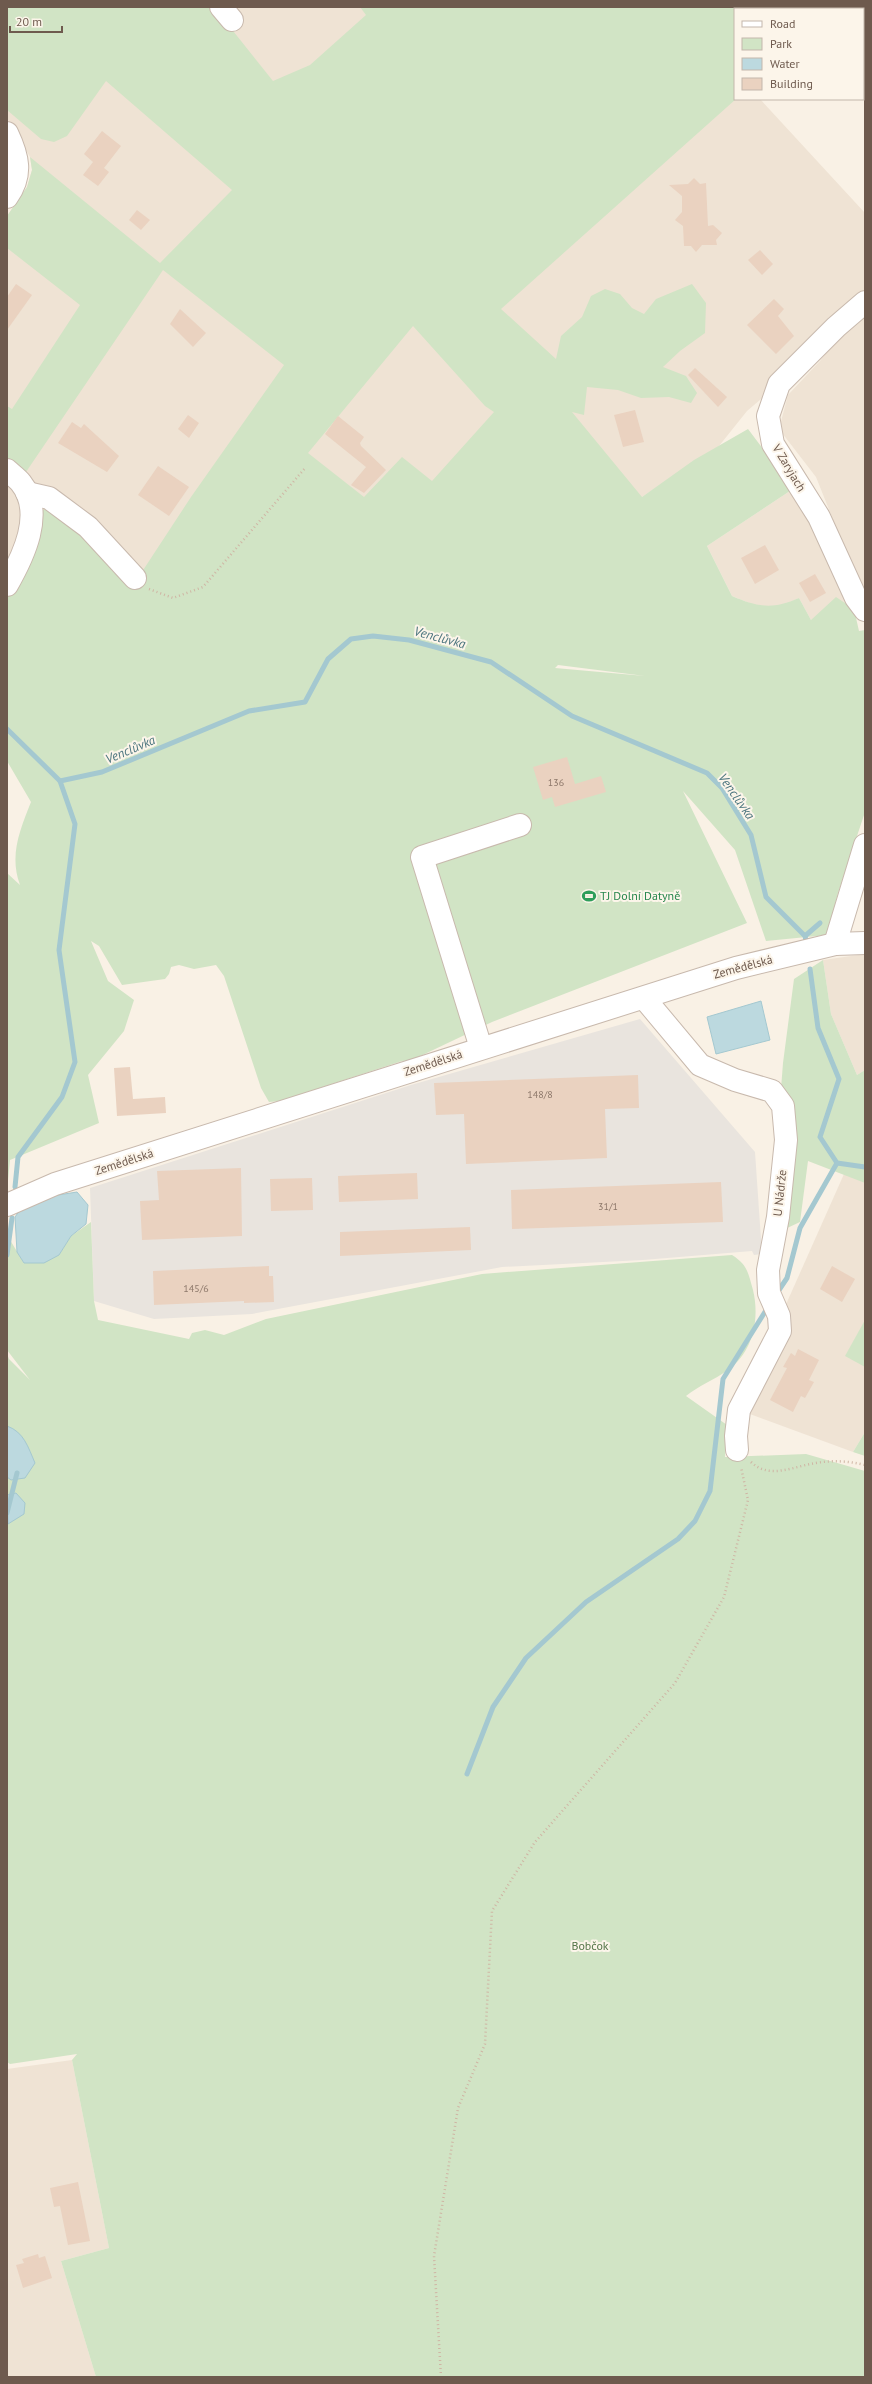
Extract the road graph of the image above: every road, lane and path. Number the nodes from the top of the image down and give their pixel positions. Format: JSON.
{"nodes":[{"id":1,"x":7,"y":133,"type":"edge"},
{"id":2,"x":7,"y":197,"type":"edge"},
{"id":3,"x":865,"y":302,"type":"edge"},
{"id":4,"x":306,"y":467,"type":"dead end"},
{"id":5,"x":7,"y":470,"type":"edge"},
{"id":6,"x":27,"y":493,"type":"junction"},
{"id":7,"x":135,"y":578,"type":"joint"},
{"id":8,"x":7,"y":585,"type":"edge"},
{"id":9,"x":865,"y":610,"type":"edge"},
{"id":10,"x":520,"y":825,"type":"dead end"},
{"id":11,"x":865,"y":845,"type":"edge"},
{"id":12,"x":865,"y":943,"type":"edge"},
{"id":13,"x":835,"y":944,"type":"junction"},
{"id":14,"x":644,"y":998,"type":"junction"},
{"id":15,"x":481,"y":1048,"type":"junction"},
{"id":16,"x":7,"y":1205,"type":"edge"},
{"id":17,"x":737,"y":1450,"type":"junction"},
{"id":18,"x":865,"y":1464,"type":"edge"},
{"id":19,"x":441,"y":2377,"type":"edge"}],
"edges":[{"from":1,"to":2,"type":"street"},
{"from":3,"to":9,"type":"street","name":"V Zaryjach"},
{"from":4,"to":7,"type":"path"},
{"from":5,"to":6,"type":"street"},
{"from":6,"to":7,"type":"street"},
{"from":6,"to":8,"type":"street"},
{"from":10,"to":15,"type":"street"},
{"from":11,"to":13,"type":"street"},
{"from":12,"to":13,"type":"street","name":"Zemědělská"},
{"from":13,"to":14,"type":"street","name":"Zemědělská"},
{"from":14,"to":15,"type":"street","name":"Zemědělská"},
{"from":14,"to":17,"type":"street","name":"U Nádrže"},
{"from":15,"to":16,"type":"street","name":"Zemědělská"},
{"from":17,"to":18,"type":"path"},
{"from":17,"to":19,"type":"path"}]}
